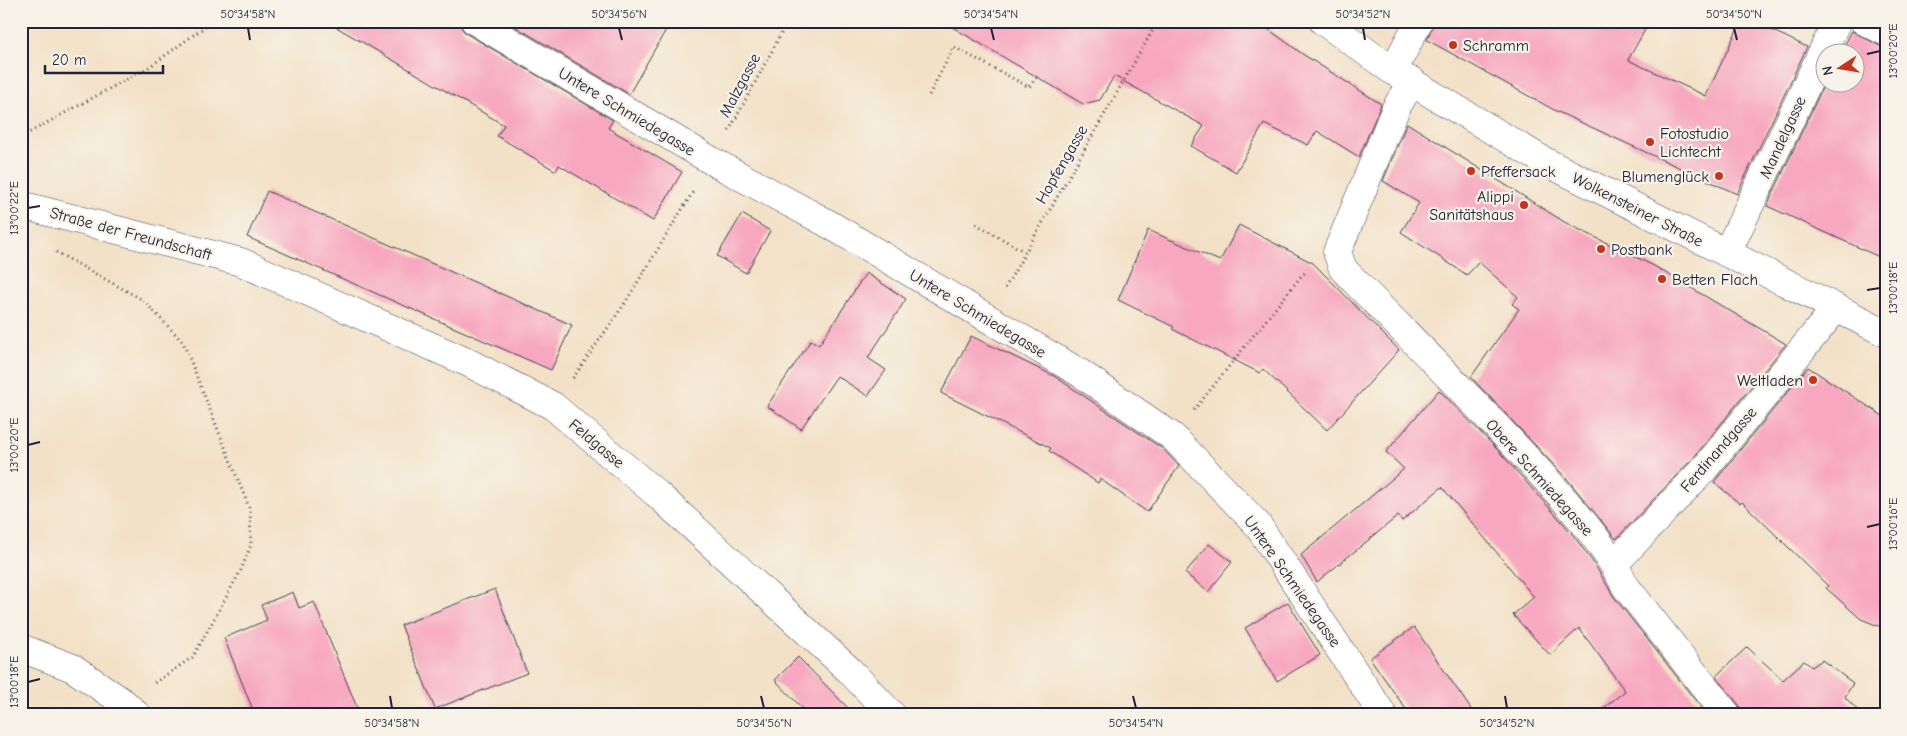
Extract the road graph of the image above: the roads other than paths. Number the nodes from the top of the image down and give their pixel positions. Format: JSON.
{"nodes":[{"id":1,"x":475,"y":21,"type":"edge"},
{"id":2,"x":1323,"y":21,"type":"edge"},
{"id":3,"x":1419,"y":21,"type":"edge"},
{"id":4,"x":1838,"y":21,"type":"edge"},
{"id":5,"x":1864,"y":21,"type":"edge"},
{"id":6,"x":1886,"y":32,"type":"edge"},
{"id":7,"x":1402,"y":76,"type":"junction"},
{"id":8,"x":21,"y":205,"type":"edge"},
{"id":9,"x":1727,"y":253,"type":"junction"},
{"id":10,"x":241,"y":262,"type":"joint"},
{"id":11,"x":1836,"y":308,"type":"junction"},
{"id":12,"x":1886,"y":333,"type":"edge"},
{"id":13,"x":1614,"y":564,"type":"junction"},
{"id":14,"x":21,"y":648,"type":"edge"},
{"id":15,"x":131,"y":709,"type":"edge"},
{"id":16,"x":892,"y":715,"type":"edge"},
{"id":17,"x":1383,"y":715,"type":"edge"},
{"id":18,"x":1727,"y":715,"type":"edge"}],
"edges":[{"from":1,"to":17,"type":"street","name":"Untere Schmiedegasse"},
{"from":2,"to":7,"type":"street","name":"Wolkensteiner Straße"},
{"from":3,"to":7,"type":"street"},
{"from":4,"to":9,"type":"street","name":"Mandelgasse"},
{"from":5,"to":6,"type":"street"},
{"from":7,"to":9,"type":"street","name":"Wolkensteiner Straße"},
{"from":7,"to":13,"type":"street","name":"Obere Schmiedegasse"},
{"from":8,"to":10,"type":"street","name":"Straße der Freundschaft"},
{"from":9,"to":11,"type":"street","name":"Wolkensteiner Straße"},
{"from":10,"to":16,"type":"street","name":"Feldgasse"},
{"from":11,"to":12,"type":"street","name":"Wolkensteiner Straße"},
{"from":11,"to":13,"type":"street","name":"Ferdinandgasse"},
{"from":13,"to":18,"type":"street","name":"Obere Schmiedegasse"},
{"from":14,"to":15,"type":"street"}]}
